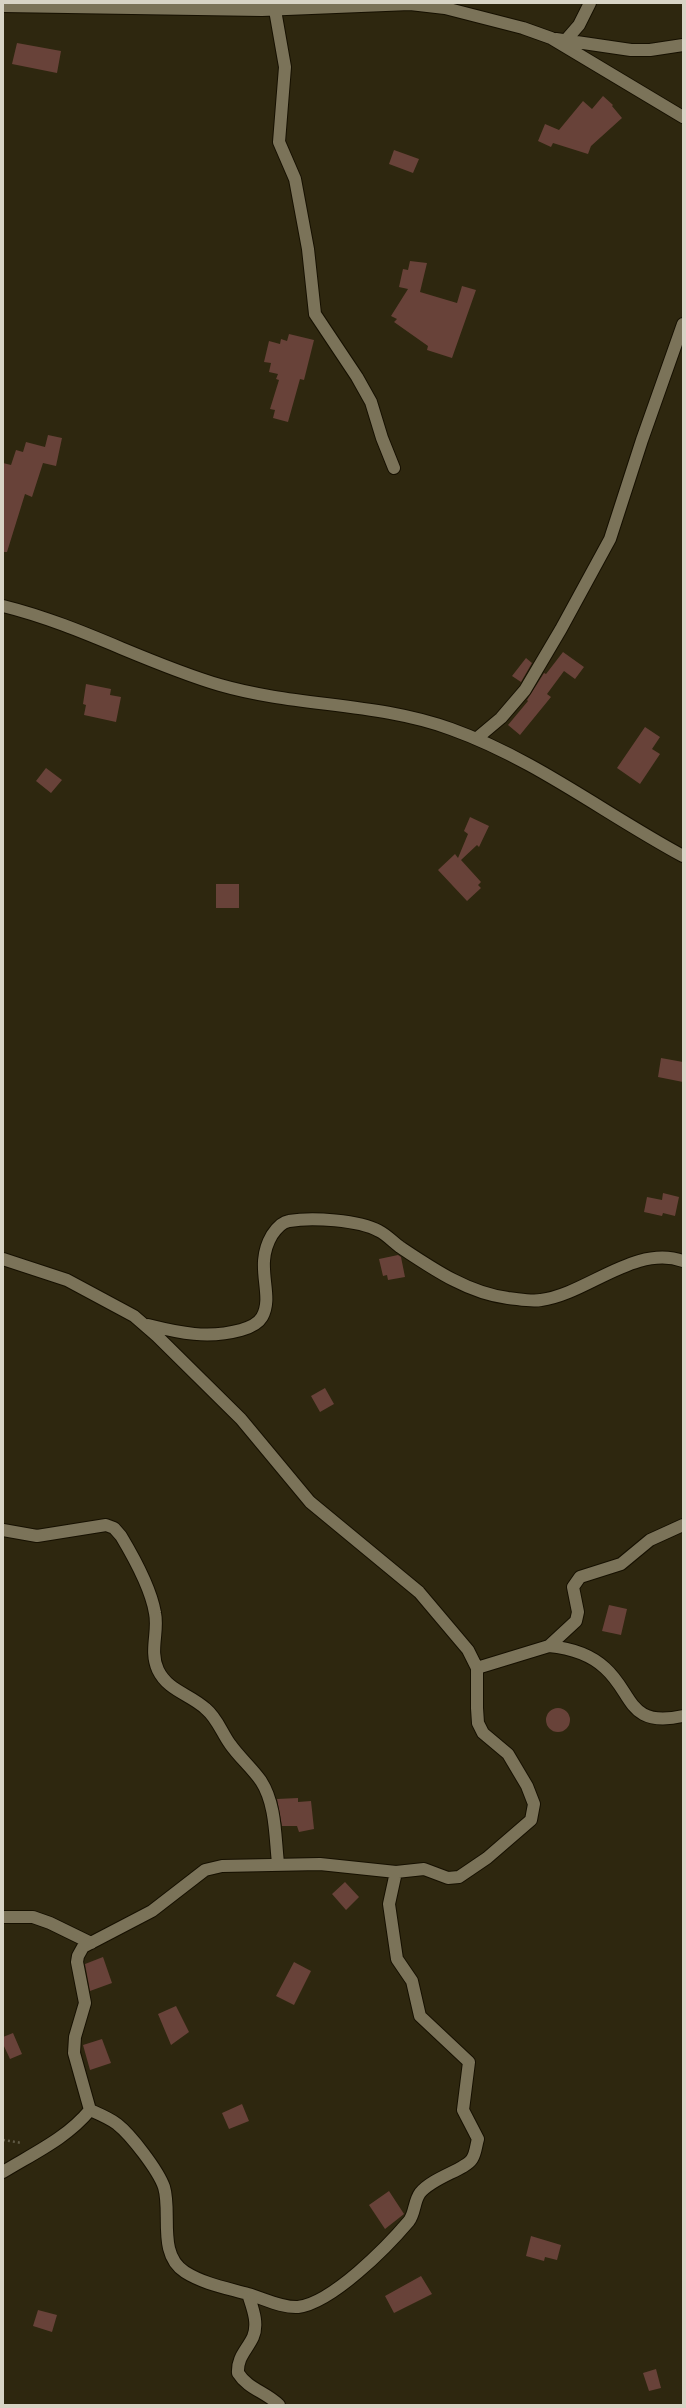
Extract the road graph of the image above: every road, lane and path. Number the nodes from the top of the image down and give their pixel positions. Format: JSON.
{"nodes":[{"id":1,"x":590,"y":3,"type":"edge"},
{"id":2,"x":352,"y":5,"type":"edge"},
{"id":3,"x":3,"y":6,"type":"edge"},
{"id":4,"x":275,"y":10,"type":"junction"},
{"id":5,"x":551,"y":38,"type":"junction"},
{"id":6,"x":566,"y":40,"type":"junction"},
{"id":7,"x":683,"y":45,"type":"edge"},
{"id":8,"x":683,"y":117,"type":"edge"},
{"id":9,"x":683,"y":324,"type":"edge"},
{"id":10,"x":394,"y":468,"type":"dead end"},
{"id":11,"x":3,"y":606,"type":"edge"},
{"id":12,"x":476,"y":739,"type":"junction"},
{"id":13,"x":683,"y":856,"type":"edge"},
{"id":14,"x":3,"y":1259,"type":"edge"},
{"id":15,"x":683,"y":1261,"type":"edge"},
{"id":16,"x":145,"y":1325,"type":"junction"},
{"id":17,"x":683,"y":1525,"type":"edge"},
{"id":18,"x":3,"y":1530,"type":"edge"},
{"id":19,"x":549,"y":1646,"type":"junction"},
{"id":20,"x":478,"y":1668,"type":"junction"},
{"id":21,"x":683,"y":1716,"type":"edge"},
{"id":22,"x":278,"y":1863,"type":"junction"},
{"id":23,"x":396,"y":1872,"type":"junction"},
{"id":24,"x":3,"y":1917,"type":"edge"},
{"id":25,"x":91,"y":1943,"type":"junction"},
{"id":26,"x":90,"y":2110,"type":"junction"},
{"id":27,"x":3,"y":2172,"type":"edge"},
{"id":28,"x":248,"y":2294,"type":"junction"},
{"id":29,"x":279,"y":2405,"type":"edge"}],
"edges":[{"from":1,"to":6,"type":"street"},
{"from":2,"to":4,"type":"street"},
{"from":2,"to":5,"type":"street"},
{"from":3,"to":4,"type":"street"},
{"from":4,"to":10,"type":"street"},
{"from":5,"to":6,"type":"street"},
{"from":5,"to":8,"type":"street"},
{"from":6,"to":7,"type":"street"},
{"from":9,"to":12,"type":"street"},
{"from":11,"to":12,"type":"street"},
{"from":12,"to":13,"type":"street"},
{"from":14,"to":16,"type":"street"},
{"from":15,"to":16,"type":"street"},
{"from":16,"to":20,"type":"street"},
{"from":17,"to":19,"type":"street"},
{"from":18,"to":22,"type":"street"},
{"from":19,"to":20,"type":"street"},
{"from":19,"to":21,"type":"street"},
{"from":20,"to":23,"type":"street"},
{"from":22,"to":23,"type":"street"},
{"from":22,"to":25,"type":"street"},
{"from":23,"to":28,"type":"street"},
{"from":24,"to":25,"type":"street"},
{"from":25,"to":26,"type":"street"},
{"from":26,"to":27,"type":"street"},
{"from":26,"to":28,"type":"street"},
{"from":28,"to":29,"type":"street"}]}
